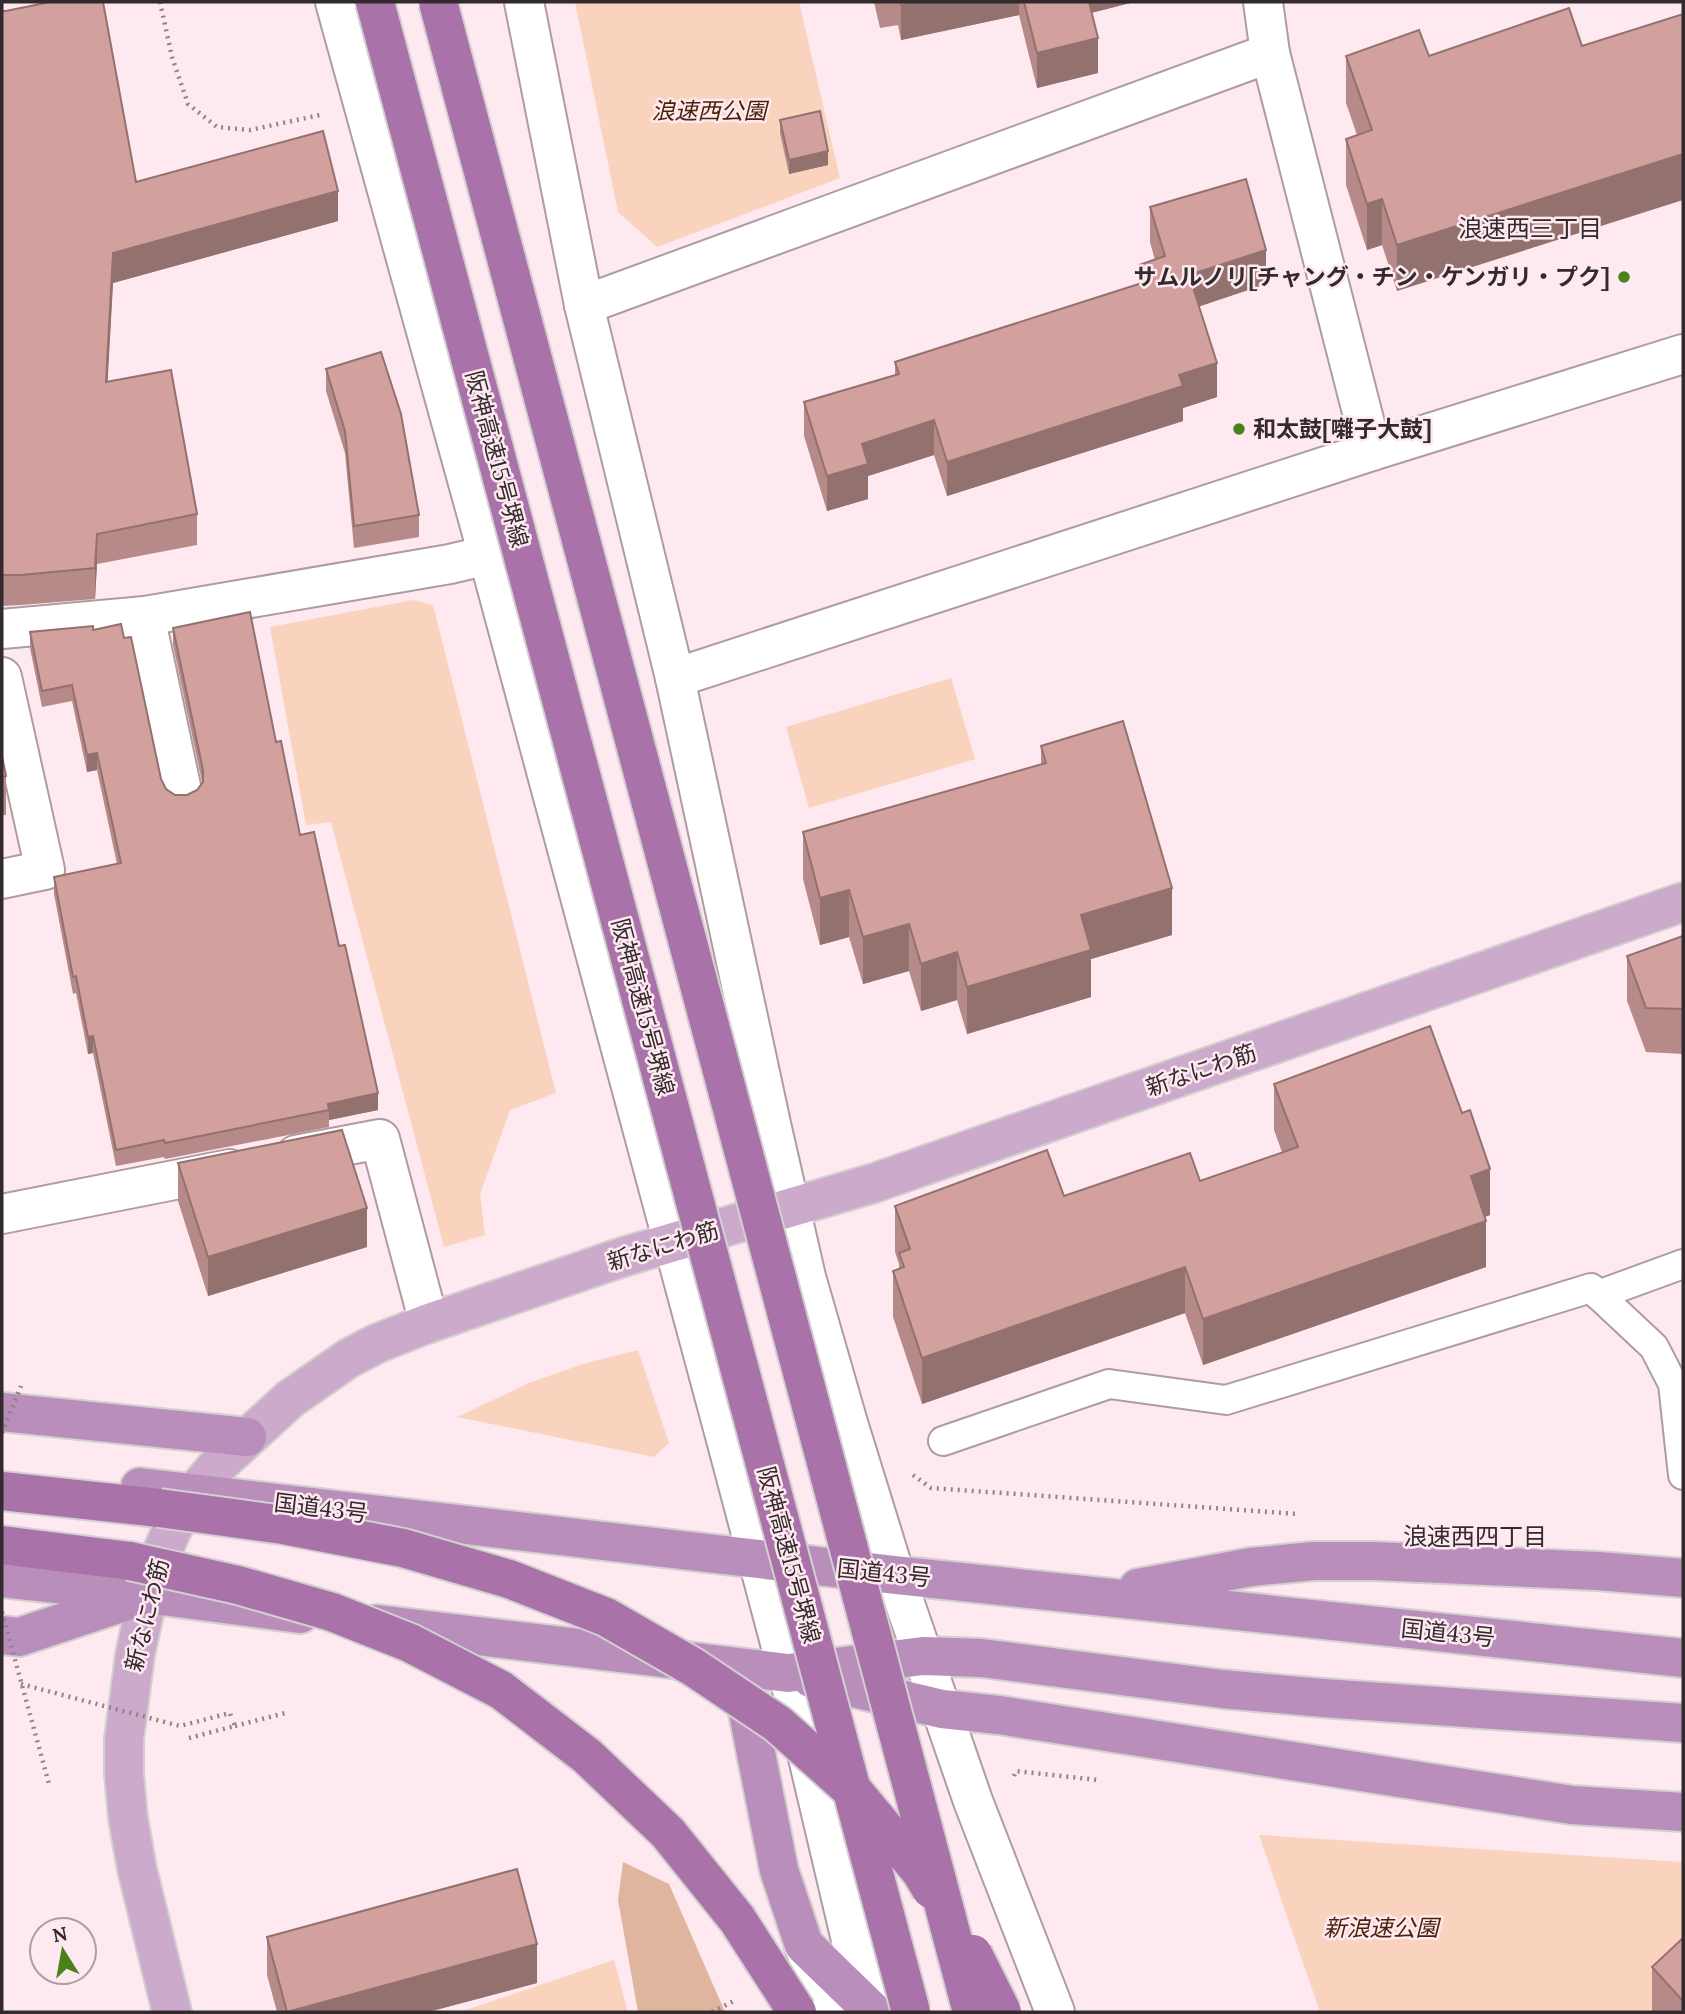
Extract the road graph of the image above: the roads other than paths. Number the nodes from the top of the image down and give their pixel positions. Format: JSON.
{"nodes":[{"id":1,"x":335,"y":2,"type":"edge"},
{"id":2,"x":375,"y":2,"type":"edge"},
{"id":3,"x":438,"y":2,"type":"edge"},
{"id":4,"x":524,"y":2,"type":"edge"},
{"id":5,"x":1263,"y":2,"type":"edge"},
{"id":6,"x":1270,"y":53,"type":"junction"},
{"id":7,"x":584,"y":305,"type":"junction"},
{"id":8,"x":1683,"y":354,"type":"edge"},
{"id":9,"x":1372,"y":451,"type":"junction"},
{"id":10,"x":488,"y":555,"type":"junction"},
{"id":11,"x":145,"y":616,"type":"junction"},
{"id":12,"x":2,"y":629,"type":"edge"},
{"id":13,"x":2,"y":677,"type":"edge"},
{"id":14,"x":675,"y":678,"type":"junction"},
{"id":15,"x":182,"y":791,"type":"dead end"},
{"id":16,"x":2,"y":879,"type":"edge"},
{"id":17,"x":1683,"y":902,"type":"edge"},
{"id":18,"x":789,"y":1208,"type":"junction"},
{"id":19,"x":2,"y":1214,"type":"edge"},
{"id":20,"x":673,"y":1242,"type":"junction"},
{"id":21,"x":1683,"y":1264,"type":"edge"},
{"id":22,"x":1598,"y":1295,"type":"junction"},
{"id":23,"x":429,"y":1323,"type":"junction"},
{"id":24,"x":12,"y":1399,"type":"edge"},
{"id":25,"x":247,"y":1437,"type":"junction"},
{"id":26,"x":943,"y":1441,"type":"dead end"},
{"id":27,"x":2,"y":1473,"type":"edge"},
{"id":28,"x":1683,"y":1475,"type":"edge"},
{"id":29,"x":2,"y":1491,"type":"edge"},
{"id":30,"x":194,"y":1493,"type":"junction"},
{"id":31,"x":2,"y":1545,"type":"edge"},
{"id":32,"x":757,"y":1559,"type":"junction"},
{"id":33,"x":895,"y":1575,"type":"junction"},
{"id":34,"x":2,"y":1578,"type":"edge"},
{"id":35,"x":1683,"y":1578,"type":"edge"},
{"id":36,"x":148,"y":1594,"type":"junction"},
{"id":37,"x":1094,"y":1595,"type":"junction"},
{"id":38,"x":2,"y":1635,"type":"edge"},
{"id":39,"x":923,"y":1656,"type":"junction"},
{"id":40,"x":1683,"y":1658,"type":"edge"},
{"id":41,"x":740,"y":1668,"type":"junction"},
{"id":42,"x":788,"y":1673,"type":"junction"},
{"id":43,"x":942,"y":1709,"type":"junction"},
{"id":44,"x":1683,"y":1723,"type":"edge"},
{"id":45,"x":1683,"y":1812,"type":"edge"},
{"id":46,"x":804,"y":1945,"type":"junction"},
{"id":47,"x":871,"y":2011,"type":"edge"},
{"id":48,"x":172,"y":2012,"type":"edge"},
{"id":49,"x":797,"y":2012,"type":"edge"},
{"id":50,"x":826,"y":2012,"type":"edge"},
{"id":51,"x":911,"y":2012,"type":"edge"},
{"id":52,"x":972,"y":2012,"type":"edge"},
{"id":53,"x":1002,"y":2012,"type":"edge"},
{"id":54,"x":1055,"y":2012,"type":"edge"}],
"edges":[{"from":1,"to":10,"type":"street"},
{"from":2,"to":51,"type":"highway","name":"阪神高速15号堺線","bridge":true},
{"from":3,"to":52,"type":"highway","bridge":true},
{"from":4,"to":7,"type":"street"},
{"from":5,"to":6,"type":"street"},
{"from":6,"to":7,"type":"street"},
{"from":6,"to":9,"type":"street"},
{"from":7,"to":14,"type":"street"},
{"from":8,"to":9,"type":"street"},
{"from":9,"to":14,"type":"street"},
{"from":10,"to":11,"type":"street"},
{"from":10,"to":20,"type":"street"},
{"from":11,"to":12,"type":"street"},
{"from":11,"to":15,"type":"street"},
{"from":13,"to":16,"type":"street"},
{"from":14,"to":18,"type":"street"},
{"from":17,"to":18,"type":"main road","name":"新なにわ筋"},
{"from":18,"to":20,"type":"main road","name":"新なにわ筋"},
{"from":18,"to":33,"type":"street"},
{"from":19,"to":23,"type":"street"},
{"from":20,"to":23,"type":"main road","name":"新なにわ筋"},
{"from":20,"to":32,"type":"street"},
{"from":21,"to":22,"type":"lane"},
{"from":22,"to":26,"type":"lane"},
{"from":22,"to":28,"type":"lane"},
{"from":23,"to":25,"type":"main road","name":"新なにわ筋"},
{"from":24,"to":25,"type":"highway"},
{"from":25,"to":30,"type":"main road","name":"新なにわ筋"},
{"from":27,"to":30,"type":"highway","name":"国道43号"},
{"from":29,"to":53,"type":"highway","bridge":true},
{"from":30,"to":32,"type":"highway","name":"国道43号"},
{"from":30,"to":36,"type":"main road","name":"新なにわ筋"},
{"from":31,"to":49,"type":"highway","bridge":true},
{"from":32,"to":33,"type":"highway","name":"国道43号"},
{"from":32,"to":42,"type":"street"},
{"from":33,"to":37,"type":"highway","name":"国道43号"},
{"from":33,"to":39,"type":"street"},
{"from":34,"to":36,"type":"highway"},
{"from":35,"to":37,"type":"highway"},
{"from":36,"to":38,"type":"highway"},
{"from":36,"to":41,"type":"highway"},
{"from":36,"to":48,"type":"main road","name":"新なにわ筋"},
{"from":37,"to":40,"type":"highway","name":"国道43号"},
{"from":39,"to":42,"type":"highway"},
{"from":39,"to":43,"type":"street"},
{"from":39,"to":44,"type":"highway"},
{"from":41,"to":42,"type":"highway"},
{"from":41,"to":46,"type":"highway"},
{"from":42,"to":43,"type":"highway"},
{"from":42,"to":47,"type":"street"},
{"from":43,"to":45,"type":"highway"},
{"from":43,"to":54,"type":"street"},
{"from":46,"to":47,"type":"highway"},
{"from":46,"to":50,"type":"street"}]}
